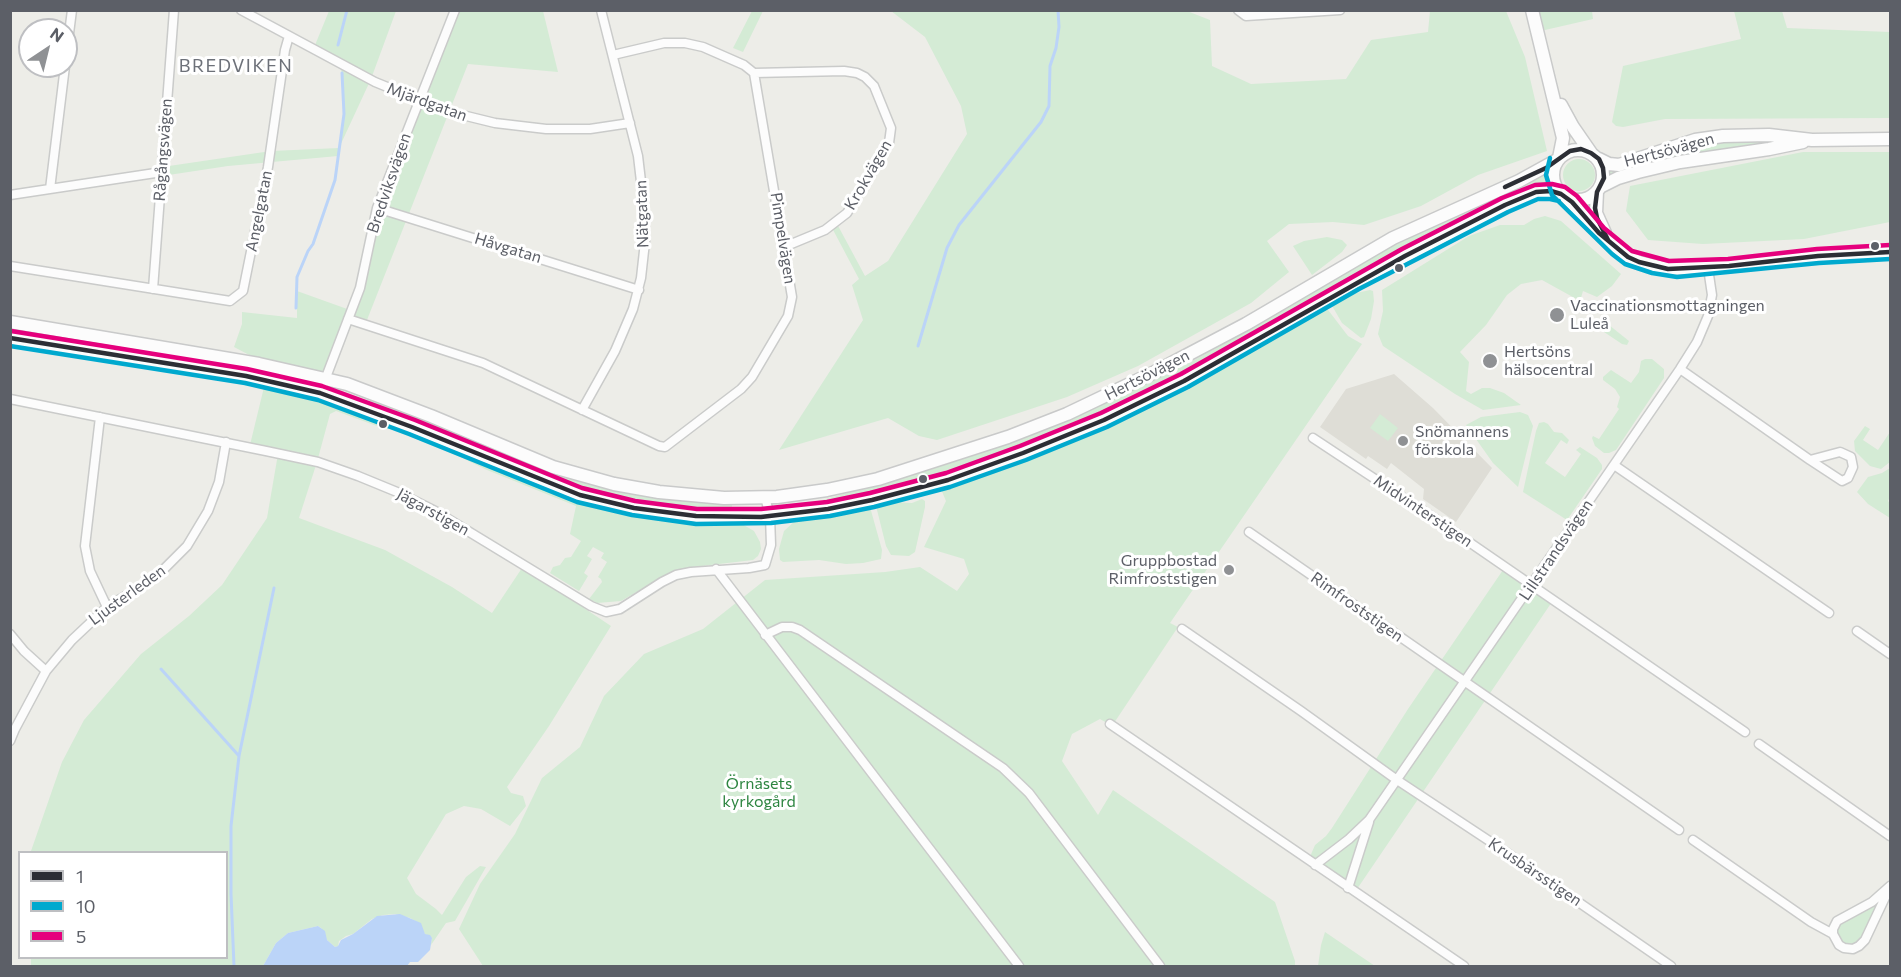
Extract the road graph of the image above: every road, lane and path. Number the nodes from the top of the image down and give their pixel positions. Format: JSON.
{"nodes":[{"id":1,"x":174,"y":10,"type":"edge"},
{"id":2,"x":242,"y":10,"type":"edge"},
{"id":3,"x":455,"y":10,"type":"edge"},
{"id":4,"x":601,"y":10,"type":"edge"},
{"id":5,"x":1238,"y":10,"type":"edge"},
{"id":6,"x":1340,"y":10,"type":"edge"},
{"id":7,"x":1532,"y":10,"type":"edge"},
{"id":8,"x":289,"y":36,"type":"junction"},
{"id":9,"x":613,"y":55,"type":"junction"},
{"id":10,"x":754,"y":73,"type":"junction"},
{"id":11,"x":64,"y":78,"type":"edge"},
{"id":12,"x":1552,"y":87,"type":"junction"},
{"id":13,"x":419,"y":101,"type":"junction"},
{"id":14,"x":630,"y":123,"type":"junction"},
{"id":15,"x":1890,"y":139,"type":"edge"},
{"id":16,"x":1812,"y":140,"type":"junction"},
{"id":17,"x":1595,"y":156,"type":"junction"},
{"id":18,"x":1558,"y":159,"type":"junction"},
{"id":19,"x":162,"y":172,"type":"junction"},
{"id":20,"x":50,"y":189,"type":"junction"},
{"id":21,"x":1599,"y":189,"type":"junction"},
{"id":22,"x":10,"y":195,"type":"edge"},
{"id":23,"x":1563,"y":195,"type":"junction"},
{"id":24,"x":377,"y":207,"type":"junction"},
{"id":25,"x":1608,"y":240,"type":"junction"},
{"id":26,"x":784,"y":247,"type":"junction"},
{"id":27,"x":1890,"y":252,"type":"edge"},
{"id":28,"x":10,"y":266,"type":"edge"},
{"id":29,"x":1708,"y":268,"type":"junction"},
{"id":30,"x":153,"y":289,"type":"junction"},
{"id":31,"x":639,"y":290,"type":"junction"},
{"id":32,"x":348,"y":319,"type":"junction"},
{"id":33,"x":10,"y":322,"type":"edge"},
{"id":34,"x":10,"y":338,"type":"edge"},
{"id":35,"x":1680,"y":369,"type":"junction"},
{"id":36,"x":325,"y":379,"type":"junction"},
{"id":37,"x":320,"y":393,"type":"junction"},
{"id":38,"x":10,"y":399,"type":"edge"},
{"id":39,"x":582,"y":410,"type":"junction"},
{"id":40,"x":100,"y":417,"type":"junction"},
{"id":41,"x":1313,"y":438,"type":"dead end"},
{"id":42,"x":226,"y":442,"type":"junction"},
{"id":43,"x":1810,"y":460,"type":"junction"},
{"id":44,"x":1614,"y":465,"type":"junction"},
{"id":45,"x":765,"y":497,"type":"junction"},
{"id":46,"x":770,"y":516,"type":"junction"},
{"id":47,"x":1249,"y":532,"type":"dead end"},
{"id":48,"x":716,"y":569,"type":"junction"},
{"id":49,"x":1532,"y":585,"type":"junction"},
{"id":50,"x":107,"y":607,"type":"junction"},
{"id":51,"x":1829,"y":613,"type":"dead end"},
{"id":52,"x":1182,"y":629,"type":"dead end"},
{"id":53,"x":1857,"y":631,"type":"dead end"},
{"id":54,"x":10,"y":634,"type":"edge"},
{"id":55,"x":765,"y":635,"type":"junction"},
{"id":56,"x":1890,"y":654,"type":"edge"},
{"id":57,"x":46,"y":671,"type":"junction"},
{"id":58,"x":1464,"y":683,"type":"junction"},
{"id":59,"x":1110,"y":724,"type":"dead end"},
{"id":60,"x":1745,"y":732,"type":"dead end"},
{"id":61,"x":10,"y":741,"type":"edge"},
{"id":62,"x":1759,"y":744,"type":"dead end"},
{"id":63,"x":1397,"y":780,"type":"junction"},
{"id":64,"x":1369,"y":820,"type":"junction"},
{"id":65,"x":1679,"y":830,"type":"dead end"},
{"id":66,"x":1890,"y":836,"type":"edge"},
{"id":67,"x":1693,"y":840,"type":"dead end"},
{"id":68,"x":1315,"y":865,"type":"junction"},
{"id":69,"x":1890,"y":886,"type":"edge"},
{"id":70,"x":1348,"y":888,"type":"junction"},
{"id":71,"x":1833,"y":934,"type":"junction"},
{"id":72,"x":1019,"y":966,"type":"edge"},
{"id":73,"x":1160,"y":966,"type":"edge"},
{"id":74,"x":1464,"y":966,"type":"edge"},
{"id":75,"x":1671,"y":966,"type":"edge"}],
"edges":[{"from":1,"to":19,"type":"street","name":"Rågångsvägen"},
{"from":2,"to":8,"type":"street","name":"Mjärdgatan"},
{"from":3,"to":13,"type":"street","name":"Bredviksvägen"},
{"from":4,"to":9,"type":"street","name":"Nätgatan"},
{"from":5,"to":6,"type":"street"},
{"from":7,"to":12,"type":"main road"},
{"from":8,"to":13,"type":"street","name":"Mjärdgatan"},
{"from":8,"to":30,"type":"street","name":"Angelgatan"},
{"from":9,"to":10,"type":"street"},
{"from":9,"to":14,"type":"street","name":"Nätgatan"},
{"from":10,"to":26,"type":"street","name":"Pimpelvägen"},
{"from":10,"to":26,"type":"street","name":"Krokvägen"},
{"from":11,"to":20,"type":"street"},
{"from":12,"to":17,"type":"main road"},
{"from":12,"to":18,"type":"main road"},
{"from":13,"to":14,"type":"street","name":"Mjärdgatan"},
{"from":13,"to":24,"type":"street","name":"Bredviksvägen"},
{"from":14,"to":31,"type":"street","name":"Nätgatan"},
{"from":15,"to":16,"type":"main road","name":"Hertsövägen"},
{"from":16,"to":17,"type":"main road","name":"Hertsövägen"},
{"from":16,"to":21,"type":"main road","name":"Hertsövägen"},
{"from":17,"to":18,"type":"main road"},
{"from":17,"to":21,"type":"main road"},
{"from":18,"to":23,"type":"main road"},
{"from":18,"to":45,"type":"main road","name":"Hertsövägen"},
{"from":19,"to":20,"type":"street"},
{"from":19,"to":30,"type":"street","name":"Rågångsvägen"},
{"from":20,"to":22,"type":"street"},
{"from":21,"to":23,"type":"main road"},
{"from":21,"to":25,"type":"main road"},
{"from":23,"to":25,"type":"main road"},
{"from":23,"to":46,"type":"main road","name":"Hertsövägen"},
{"from":24,"to":31,"type":"street","name":"Håvgatan"},
{"from":24,"to":32,"type":"street","name":"Bredviksvägen"},
{"from":25,"to":29,"type":"main road"},
{"from":26,"to":39,"type":"street","name":"Pimpelvägen"},
{"from":27,"to":29,"type":"main road"},
{"from":28,"to":30,"type":"street","name":"Angelgatan"},
{"from":29,"to":35,"type":"street","name":"Lillstrandsvägen"},
{"from":31,"to":39,"type":"street","name":"Nätgatan"},
{"from":32,"to":36,"type":"street","name":"Bredviksvägen"},
{"from":32,"to":39,"type":"street"},
{"from":33,"to":36,"type":"main road","name":"Hertsövägen"},
{"from":34,"to":37,"type":"main road","name":"Hertsövägen"},
{"from":35,"to":43,"type":"street"},
{"from":35,"to":44,"type":"street","name":"Lillstrandsvägen"},
{"from":36,"to":37,"type":"street","name":"Bredviksvägen"},
{"from":36,"to":45,"type":"main road","name":"Hertsövägen"},
{"from":37,"to":46,"type":"main road","name":"Hertsövägen"},
{"from":38,"to":40,"type":"street","name":"Jägarstigen"},
{"from":40,"to":42,"type":"street","name":"Jägarstigen"},
{"from":40,"to":50,"type":"street"},
{"from":41,"to":49,"type":"street","name":"Midvinterstigen"},
{"from":42,"to":48,"type":"street","name":"Jägarstigen"},
{"from":42,"to":50,"type":"street","name":"Ljusterleden"},
{"from":43,"to":43,"type":"street"},
{"from":44,"to":49,"type":"street","name":"Lillstrandsvägen"},
{"from":44,"to":51,"type":"street"},
{"from":45,"to":46,"type":"street","name":"Jägarstigen"},
{"from":46,"to":48,"type":"street","name":"Jägarstigen"},
{"from":47,"to":58,"type":"street","name":"Rimfroststigen"},
{"from":48,"to":55,"type":"street"},
{"from":49,"to":58,"type":"street","name":"Lillstrandsvägen"},
{"from":49,"to":60,"type":"street","name":"Midvinterstigen"},
{"from":50,"to":57,"type":"street","name":"Ljusterleden"},
{"from":52,"to":63,"type":"street","name":"Krusbärsstigen"},
{"from":53,"to":56,"type":"street"},
{"from":54,"to":57,"type":"street"},
{"from":55,"to":72,"type":"street"},
{"from":55,"to":73,"type":"street"},
{"from":57,"to":61,"type":"street","name":"Ljusterleden"},
{"from":58,"to":63,"type":"street","name":"Lillstrandsvägen"},
{"from":58,"to":65,"type":"street","name":"Rimfroststigen"},
{"from":59,"to":68,"type":"street"},
{"from":62,"to":66,"type":"street"},
{"from":63,"to":64,"type":"street","name":"Lillstrandsvägen"},
{"from":63,"to":75,"type":"street","name":"Krusbärsstigen"},
{"from":64,"to":68,"type":"street","name":"Lillstrandsvägen"},
{"from":64,"to":70,"type":"street","name":"Lillstrandsvägen"},
{"from":67,"to":71,"type":"street"},
{"from":68,"to":70,"type":"street"},
{"from":69,"to":71,"type":"street"},
{"from":69,"to":71,"type":"street"},
{"from":70,"to":74,"type":"street"}]}
